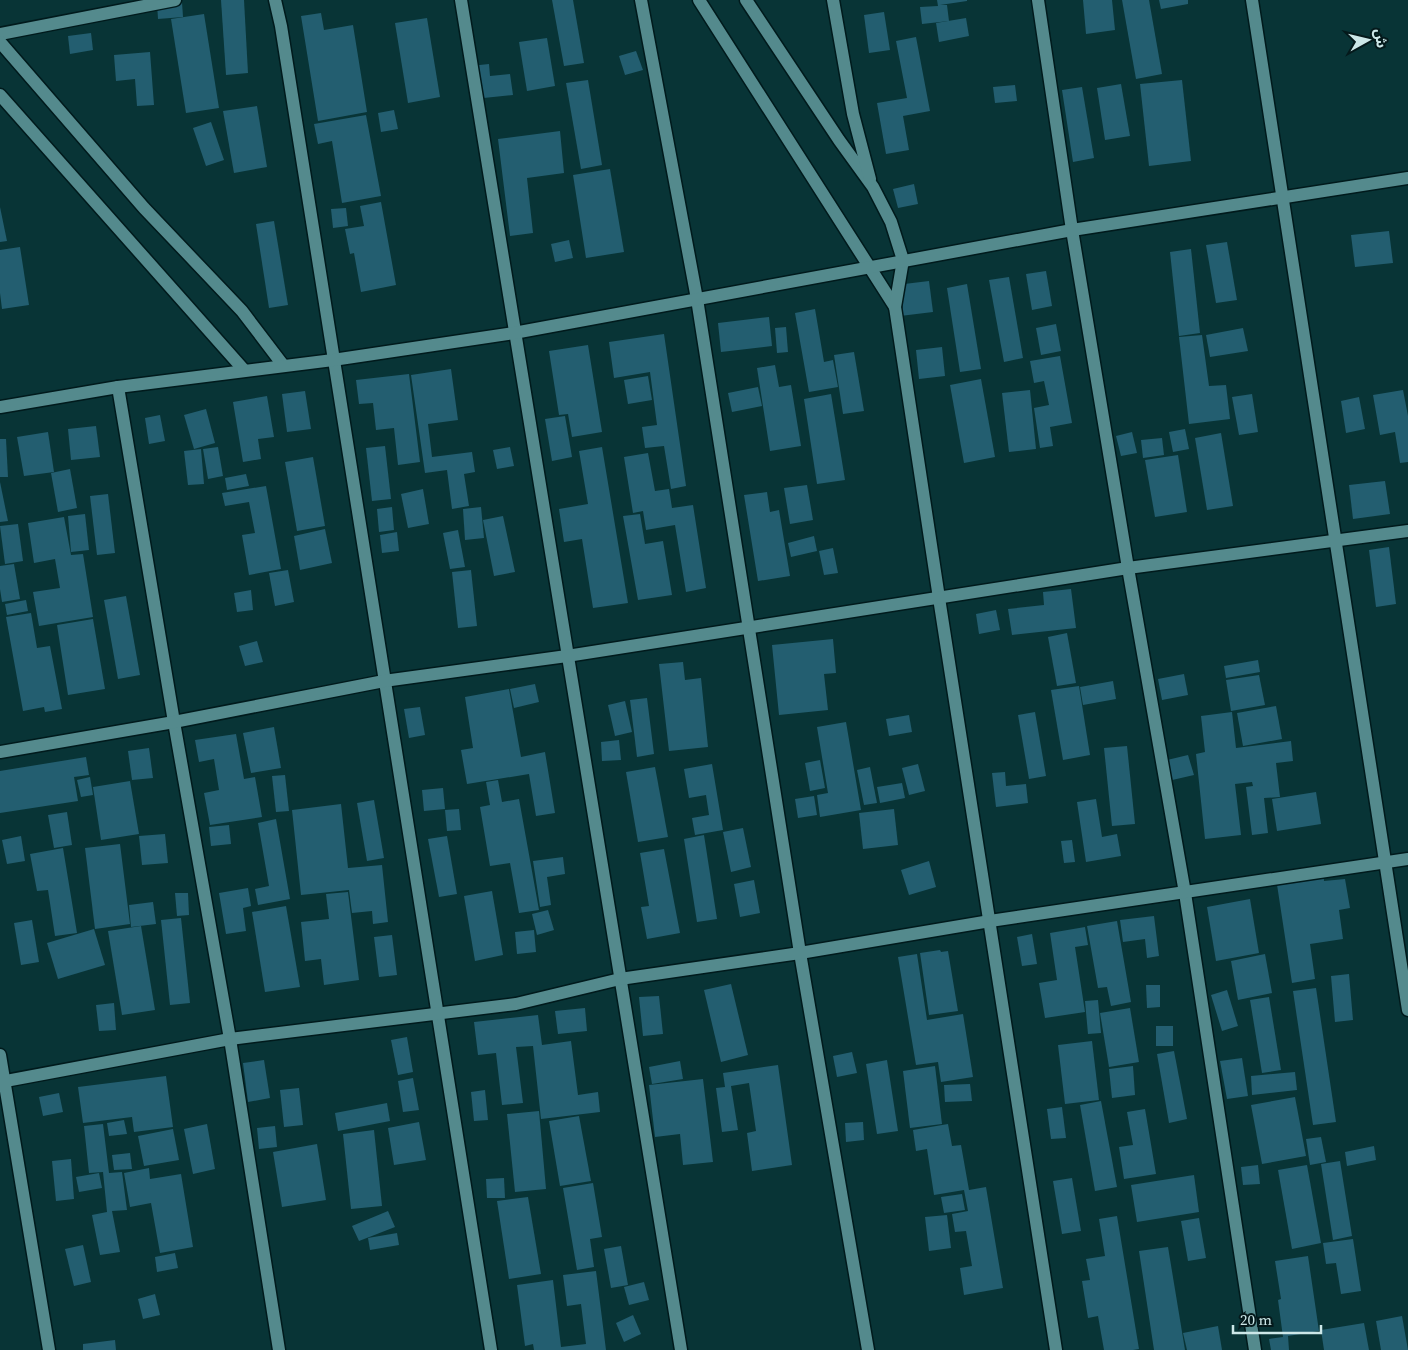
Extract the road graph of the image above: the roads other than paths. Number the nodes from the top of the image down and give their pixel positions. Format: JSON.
{"nodes":[{"id":1,"x":175,"y":0,"type":"edge"},
{"id":2,"x":275,"y":0,"type":"edge"},
{"id":3,"x":461,"y":0,"type":"edge"},
{"id":4,"x":641,"y":0,"type":"edge"},
{"id":5,"x":699,"y":0,"type":"edge"},
{"id":6,"x":746,"y":0,"type":"edge"},
{"id":7,"x":833,"y":0,"type":"edge"},
{"id":8,"x":1038,"y":0,"type":"edge"},
{"id":9,"x":1252,"y":0,"type":"edge"},
{"id":10,"x":0,"y":34,"type":"edge"},
{"id":11,"x":0,"y":42,"type":"edge"},
{"id":12,"x":0,"y":95,"type":"edge"},
{"id":13,"x":1408,"y":178,"type":"edge"},
{"id":14,"x":872,"y":186,"type":"junction"},
{"id":15,"x":1283,"y":196,"type":"junction"},
{"id":16,"x":1072,"y":230,"type":"junction"},
{"id":17,"x":903,"y":260,"type":"junction"},
{"id":18,"x":869,"y":266,"type":"junction"},
{"id":19,"x":697,"y":299,"type":"junction"},
{"id":20,"x":895,"y":307,"type":"junction"},
{"id":21,"x":514,"y":333,"type":"junction"},
{"id":22,"x":333,"y":360,"type":"junction"},
{"id":23,"x":283,"y":365,"type":"junction"},
{"id":24,"x":244,"y":370,"type":"junction"},
{"id":25,"x":118,"y":386,"type":"junction"},
{"id":26,"x":0,"y":407,"type":"edge"},
{"id":27,"x":1408,"y":531,"type":"edge"},
{"id":28,"x":1335,"y":542,"type":"junction"},
{"id":29,"x":1128,"y":568,"type":"junction"},
{"id":30,"x":939,"y":598,"type":"junction"},
{"id":31,"x":747,"y":628,"type":"junction"},
{"id":32,"x":567,"y":656,"type":"junction"},
{"id":33,"x":384,"y":681,"type":"junction"},
{"id":34,"x":174,"y":722,"type":"junction"},
{"id":35,"x":0,"y":752,"type":"edge"},
{"id":36,"x":1408,"y":859,"type":"edge"},
{"id":37,"x":1384,"y":864,"type":"junction"},
{"id":38,"x":1185,"y":893,"type":"junction"},
{"id":39,"x":990,"y":921,"type":"junction"},
{"id":40,"x":800,"y":953,"type":"junction"},
{"id":41,"x":620,"y":979,"type":"junction"},
{"id":42,"x":1408,"y":1010,"type":"edge"},
{"id":43,"x":436,"y":1013,"type":"junction"},
{"id":44,"x":230,"y":1040,"type":"junction"},
{"id":45,"x":0,"y":1055,"type":"edge"},
{"id":46,"x":2,"y":1082,"type":"edge"},
{"id":47,"x":49,"y":1350,"type":"edge"},
{"id":48,"x":280,"y":1350,"type":"edge"},
{"id":49,"x":491,"y":1350,"type":"edge"},
{"id":50,"x":680,"y":1350,"type":"edge"},
{"id":51,"x":868,"y":1350,"type":"edge"},
{"id":52,"x":1056,"y":1350,"type":"edge"},
{"id":53,"x":1255,"y":1350,"type":"edge"}],
"edges":[{"from":1,"to":10,"type":"street"},
{"from":2,"to":22,"type":"street"},
{"from":3,"to":21,"type":"street"},
{"from":4,"to":19,"type":"street"},
{"from":5,"to":18,"type":"street"},
{"from":6,"to":14,"type":"street"},
{"from":7,"to":14,"type":"street"},
{"from":8,"to":16,"type":"street"},
{"from":9,"to":15,"type":"street"},
{"from":11,"to":23,"type":"street"},
{"from":12,"to":24,"type":"street"},
{"from":13,"to":15,"type":"street"},
{"from":14,"to":17,"type":"street"},
{"from":15,"to":16,"type":"street"},
{"from":15,"to":28,"type":"street"},
{"from":16,"to":17,"type":"street"},
{"from":16,"to":29,"type":"street"},
{"from":17,"to":18,"type":"street"},
{"from":17,"to":20,"type":"street"},
{"from":18,"to":19,"type":"street"},
{"from":18,"to":20,"type":"street"},
{"from":19,"to":21,"type":"street"},
{"from":19,"to":31,"type":"street"},
{"from":20,"to":30,"type":"street"},
{"from":21,"to":22,"type":"street"},
{"from":21,"to":32,"type":"street"},
{"from":22,"to":23,"type":"street"},
{"from":22,"to":33,"type":"street"},
{"from":23,"to":24,"type":"street"},
{"from":24,"to":25,"type":"street"},
{"from":25,"to":26,"type":"street"},
{"from":25,"to":34,"type":"street"},
{"from":27,"to":28,"type":"street"},
{"from":28,"to":29,"type":"street"},
{"from":28,"to":37,"type":"street"},
{"from":29,"to":30,"type":"street"},
{"from":29,"to":38,"type":"street"},
{"from":30,"to":31,"type":"street"},
{"from":30,"to":39,"type":"street"},
{"from":31,"to":32,"type":"street"},
{"from":31,"to":40,"type":"street"},
{"from":32,"to":33,"type":"street"},
{"from":32,"to":41,"type":"street"},
{"from":33,"to":34,"type":"street"},
{"from":33,"to":43,"type":"street"},
{"from":34,"to":35,"type":"street"},
{"from":34,"to":44,"type":"street"},
{"from":36,"to":37,"type":"street"},
{"from":37,"to":38,"type":"street"},
{"from":37,"to":42,"type":"street"},
{"from":38,"to":39,"type":"street"},
{"from":38,"to":53,"type":"street"},
{"from":39,"to":40,"type":"street"},
{"from":39,"to":52,"type":"street"},
{"from":40,"to":41,"type":"street"},
{"from":40,"to":51,"type":"street"},
{"from":41,"to":43,"type":"street"},
{"from":41,"to":50,"type":"street"},
{"from":43,"to":44,"type":"street"},
{"from":43,"to":49,"type":"street"},
{"from":44,"to":46,"type":"street"},
{"from":44,"to":48,"type":"street"},
{"from":45,"to":46,"type":"street"},
{"from":46,"to":47,"type":"street"}]}
